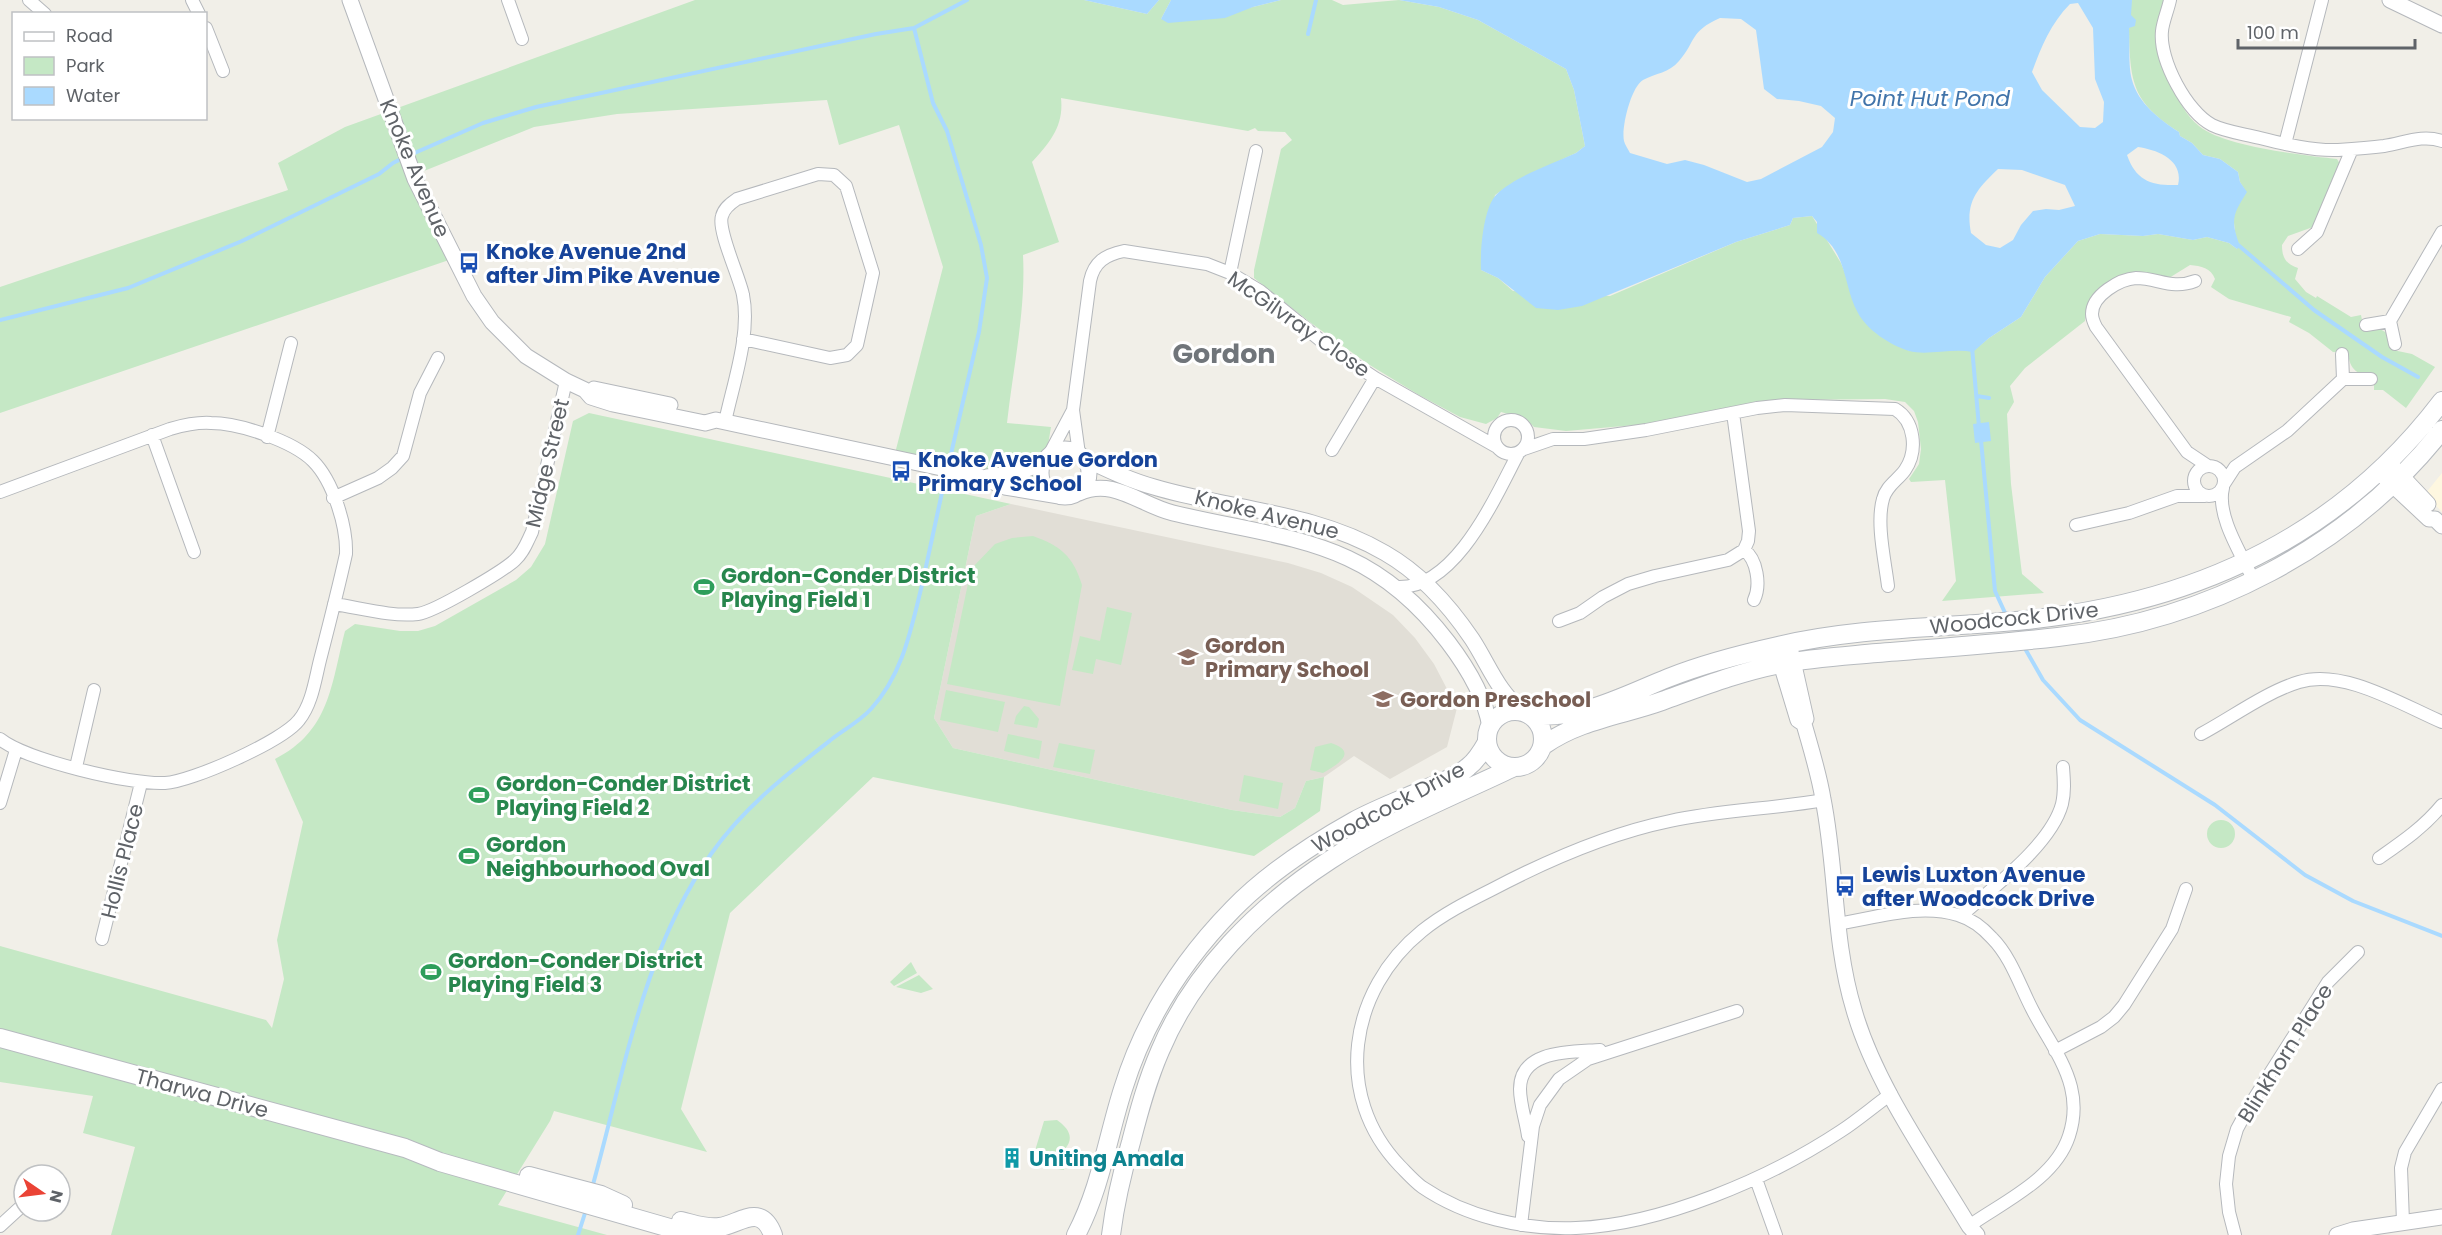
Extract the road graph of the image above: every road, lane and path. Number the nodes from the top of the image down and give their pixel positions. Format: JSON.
{"nodes":[{"id":1,"x":29,"y":0,"type":"edge"},
{"id":2,"x":350,"y":0,"type":"edge"},
{"id":3,"x":508,"y":0,"type":"edge"},
{"id":4,"x":2170,"y":0,"type":"edge"},
{"id":5,"x":2322,"y":0,"type":"edge"},
{"id":6,"x":2390,"y":0,"type":"edge"},
{"id":7,"x":43,"y":12,"type":"edge"},
{"id":8,"x":2442,"y":25,"type":"edge"},
{"id":9,"x":207,"y":31,"type":"edge"},
{"id":10,"x":522,"y":39,"type":"dead end"},
{"id":11,"x":223,"y":71,"type":"dead end"},
{"id":12,"x":2442,"y":141,"type":"edge"},
{"id":13,"x":2285,"y":144,"type":"junction"},
{"id":14,"x":2352,"y":149,"type":"junction"},
{"id":15,"x":1256,"y":151,"type":"dead end"},
{"id":16,"x":2442,"y":232,"type":"edge"},
{"id":17,"x":2298,"y":249,"type":"dead end"},
{"id":18,"x":1230,"y":273,"type":"junction"},
{"id":19,"x":2195,"y":281,"type":"dead end"},
{"id":20,"x":2390,"y":321,"type":"junction"},
{"id":21,"x":2366,"y":325,"type":"dead end"},
{"id":22,"x":743,"y":339,"type":"junction"},
{"id":23,"x":291,"y":343,"type":"dead end"},
{"id":24,"x":2396,"y":345,"type":"dead end"},
{"id":25,"x":2342,"y":354,"type":"dead end"},
{"id":26,"x":438,"y":358,"type":"dead end"},
{"id":27,"x":1376,"y":378,"type":"junction"},
{"id":28,"x":2371,"y":379,"type":"dead end"},
{"id":29,"x":2343,"y":380,"type":"junction"},
{"id":30,"x":566,"y":381,"type":"junction"},
{"id":31,"x":2442,"y":401,"type":"edge"},
{"id":32,"x":1073,"y":410,"type":"junction"},
{"id":33,"x":1733,"y":413,"type":"junction"},
{"id":34,"x":721,"y":421,"type":"junction"},
{"id":35,"x":1464,"y":427,"type":"junction"},
{"id":36,"x":1497,"y":427,"type":"junction"},
{"id":37,"x":1525,"y":427,"type":"junction"},
{"id":38,"x":2442,"y":430,"type":"edge"},
{"id":39,"x":152,"y":435,"type":"junction"},
{"id":40,"x":267,"y":437,"type":"junction"},
{"id":41,"x":1553,"y":439,"type":"junction"},
{"id":42,"x":1499,"y":449,"type":"junction"},
{"id":43,"x":1332,"y":450,"type":"dead end"},
{"id":44,"x":1522,"y":451,"type":"junction"},
{"id":45,"x":2187,"y":452,"type":"junction"},
{"id":46,"x":1048,"y":456,"type":"junction"},
{"id":47,"x":1081,"y":456,"type":"junction"},
{"id":48,"x":2212,"y":467,"type":"junction"},
{"id":49,"x":2235,"y":467,"type":"junction"},
{"id":50,"x":2390,"y":474,"type":"junction"},
{"id":51,"x":984,"y":477,"type":"junction"},
{"id":52,"x":2194,"y":477,"type":"junction"},
{"id":53,"x":1503,"y":482,"type":"junction"},
{"id":54,"x":2223,"y":486,"type":"junction"},
{"id":55,"x":0,"y":492,"type":"edge"},
{"id":56,"x":1079,"y":493,"type":"junction"},
{"id":57,"x":1059,"y":496,"type":"junction"},
{"id":58,"x":2177,"y":496,"type":"junction"},
{"id":59,"x":2205,"y":496,"type":"junction"},
{"id":60,"x":333,"y":498,"type":"junction"},
{"id":61,"x":2223,"y":513,"type":"junction"},
{"id":62,"x":2439,"y":523,"type":"edge"},
{"id":63,"x":2076,"y":525,"type":"dead end"},
{"id":64,"x":1744,"y":550,"type":"junction"},
{"id":65,"x":194,"y":552,"type":"dead end"},
{"id":66,"x":2246,"y":563,"type":"junction"},
{"id":67,"x":2254,"y":581,"type":"junction"},
{"id":68,"x":1424,"y":583,"type":"junction"},
{"id":69,"x":1888,"y":586,"type":"dead end"},
{"id":70,"x":1397,"y":587,"type":"junction"},
{"id":71,"x":1754,"y":600,"type":"dead end"},
{"id":72,"x":334,"y":604,"type":"junction"},
{"id":73,"x":1423,"y":611,"type":"junction"},
{"id":74,"x":1559,"y":621,"type":"dead end"},
{"id":75,"x":1785,"y":654,"type":"junction"},
{"id":76,"x":94,"y":690,"type":"dead end"},
{"id":77,"x":1527,"y":713,"type":"junction"},
{"id":78,"x":2442,"y":722,"type":"edge"},
{"id":79,"x":2201,"y":734,"type":"dead end"},
{"id":80,"x":1488,"y":735,"type":"junction"},
{"id":81,"x":0,"y":739,"type":"edge"},
{"id":82,"x":1544,"y":745,"type":"junction"},
{"id":83,"x":16,"y":750,"type":"junction"},
{"id":84,"x":2063,"y":767,"type":"dead end"},
{"id":85,"x":76,"y":768,"type":"junction"},
{"id":86,"x":1512,"y":768,"type":"junction"},
{"id":87,"x":141,"y":783,"type":"junction"},
{"id":88,"x":1824,"y":800,"type":"junction"},
{"id":89,"x":0,"y":803,"type":"edge"},
{"id":90,"x":2442,"y":804,"type":"edge"},
{"id":91,"x":2379,"y":858,"type":"dead end"},
{"id":92,"x":2186,"y":889,"type":"dead end"},
{"id":93,"x":1961,"y":916,"type":"junction"},
{"id":94,"x":1837,"y":924,"type":"junction"},
{"id":95,"x":102,"y":939,"type":"dead end"},
{"id":96,"x":2358,"y":952,"type":"dead end"},
{"id":97,"x":1737,"y":1011,"type":"dead end"},
{"id":98,"x":0,"y":1038,"type":"edge"},
{"id":99,"x":1636,"y":1043,"type":"junction"},
{"id":100,"x":2055,"y":1051,"type":"junction"},
{"id":101,"x":2442,"y":1089,"type":"edge"},
{"id":102,"x":1891,"y":1094,"type":"junction"},
{"id":103,"x":1527,"y":1173,"type":"junction"},
{"id":104,"x":1756,"y":1179,"type":"junction"},
{"id":105,"x":617,"y":1208,"type":"junction"},
{"id":106,"x":12,"y":1215,"type":"edge"},
{"id":107,"x":2442,"y":1217,"type":"edge"},
{"id":108,"x":2403,"y":1222,"type":"junction"},
{"id":109,"x":1521,"y":1225,"type":"junction"},
{"id":110,"x":0,"y":1226,"type":"edge"},
{"id":111,"x":730,"y":1228,"type":"edge"},
{"id":112,"x":769,"y":1229,"type":"edge"},
{"id":113,"x":1973,"y":1230,"type":"edge"},
{"id":114,"x":694,"y":1235,"type":"edge"},
{"id":115,"x":785,"y":1235,"type":"edge"},
{"id":116,"x":1076,"y":1235,"type":"edge"},
{"id":117,"x":1111,"y":1235,"type":"edge"},
{"id":118,"x":1776,"y":1235,"type":"edge"},
{"id":119,"x":2235,"y":1235,"type":"edge"},
{"id":120,"x":2337,"y":1235,"type":"edge"}],
"edges":[{"from":1,"to":7,"type":"street"},
{"from":2,"to":30,"type":"street","name":"Knoke Avenue"},
{"from":3,"to":10,"type":"street"},
{"from":4,"to":13,"type":"street"},
{"from":5,"to":13,"type":"street"},
{"from":6,"to":8,"type":"street"},
{"from":9,"to":11,"type":"street"},
{"from":12,"to":14,"type":"street"},
{"from":13,"to":14,"type":"street"},
{"from":14,"to":17,"type":"street"},
{"from":15,"to":18,"type":"street"},
{"from":16,"to":20,"type":"street"},
{"from":18,"to":27,"type":"street","name":"McGilvray Close"},
{"from":18,"to":32,"type":"street","name":"McGilvray Close"},
{"from":19,"to":45,"type":"street"},
{"from":20,"to":21,"type":"street"},
{"from":20,"to":24,"type":"street"},
{"from":22,"to":22,"type":"street"},
{"from":22,"to":34,"type":"street"},
{"from":23,"to":40,"type":"street"},
{"from":25,"to":29,"type":"street"},
{"from":26,"to":60,"type":"street"},
{"from":27,"to":35,"type":"street","name":"McGilvray Close"},
{"from":27,"to":43,"type":"street"},
{"from":28,"to":29,"type":"street"},
{"from":29,"to":49,"type":"street"},
{"from":30,"to":34,"type":"street","name":"Knoke Avenue"},
{"from":30,"to":72,"type":"street","name":"Midge Street"},
{"from":31,"to":50,"type":"main road","name":"Woodcock Drive"},
{"from":32,"to":46,"type":"street","name":"McGilvray Close"},
{"from":32,"to":47,"type":"street","name":"McGilvray Close"},
{"from":33,"to":41,"type":"street"},
{"from":33,"to":64,"type":"street"},
{"from":33,"to":69,"type":"street"},
{"from":34,"to":51,"type":"street","name":"Knoke Avenue"},
{"from":35,"to":36,"type":"street","name":"McGilvray Close"},
{"from":35,"to":42,"type":"street","name":"McGilvray Close"},
{"from":36,"to":37,"type":"street"},
{"from":36,"to":42,"type":"street"},
{"from":37,"to":41,"type":"street"},
{"from":37,"to":44,"type":"street"},
{"from":38,"to":50,"type":"main road","name":"Woodcock Drive"},
{"from":39,"to":40,"type":"street"},
{"from":39,"to":55,"type":"street"},
{"from":39,"to":65,"type":"street"},
{"from":40,"to":60,"type":"street"},
{"from":41,"to":44,"type":"street"},
{"from":42,"to":44,"type":"street"},
{"from":42,"to":53,"type":"street"},
{"from":44,"to":53,"type":"street"},
{"from":45,"to":48,"type":"street"},
{"from":45,"to":52,"type":"street"},
{"from":46,"to":47,"type":"street"},
{"from":46,"to":51,"type":"street","name":"Knoke Avenue"},
{"from":46,"to":57,"type":"street"},
{"from":47,"to":56,"type":"street"},
{"from":47,"to":68,"type":"street","name":"Knoke Avenue"},
{"from":48,"to":49,"type":"street"},
{"from":48,"to":52,"type":"street"},
{"from":48,"to":54,"type":"street"},
{"from":49,"to":54,"type":"street"},
{"from":50,"to":62,"type":"street"},
{"from":50,"to":66,"type":"main road","name":"Woodcock Drive"},
{"from":50,"to":67,"type":"main road","name":"Woodcock Drive"},
{"from":51,"to":57,"type":"street","name":"Knoke Avenue"},
{"from":52,"to":58,"type":"street"},
{"from":52,"to":59,"type":"street"},
{"from":53,"to":68,"type":"street"},
{"from":54,"to":59,"type":"street"},
{"from":54,"to":61,"type":"street"},
{"from":56,"to":57,"type":"street"},
{"from":56,"to":70,"type":"street","name":"Knoke Avenue"},
{"from":58,"to":59,"type":"street"},
{"from":58,"to":63,"type":"street"},
{"from":59,"to":61,"type":"street"},
{"from":60,"to":72,"type":"street"},
{"from":61,"to":66,"type":"street"},
{"from":64,"to":71,"type":"street"},
{"from":64,"to":74,"type":"street"},
{"from":66,"to":67,"type":"street"},
{"from":66,"to":75,"type":"main road","name":"Woodcock Drive"},
{"from":67,"to":75,"type":"main road","name":"Woodcock Drive"},
{"from":68,"to":70,"type":"street"},
{"from":68,"to":73,"type":"street"},
{"from":68,"to":77,"type":"street","name":"Knoke Avenue"},
{"from":70,"to":73,"type":"street","name":"Knoke Avenue"},
{"from":72,"to":87,"type":"street"},
{"from":73,"to":80,"type":"street","name":"Knoke Avenue"},
{"from":75,"to":77,"type":"main road","name":"Woodcock Drive"},
{"from":75,"to":82,"type":"main road","name":"Woodcock Drive"},
{"from":75,"to":88,"type":"street"},
{"from":76,"to":85,"type":"street"},
{"from":77,"to":80,"type":"main road"},
{"from":77,"to":82,"type":"main road"},
{"from":78,"to":79,"type":"street"},
{"from":80,"to":86,"type":"main road"},
{"from":80,"to":116,"type":"main road","name":"Woodcock Drive"},
{"from":81,"to":83,"type":"street"},
{"from":82,"to":86,"type":"main road"},
{"from":83,"to":85,"type":"street"},
{"from":83,"to":89,"type":"street"},
{"from":84,"to":93,"type":"street"},
{"from":85,"to":87,"type":"street"},
{"from":86,"to":117,"type":"main road","name":"Woodcock Drive"},
{"from":87,"to":95,"type":"street","name":"Hollis Place"},
{"from":88,"to":94,"type":"street"},
{"from":88,"to":109,"type":"street"},
{"from":90,"to":91,"type":"street"},
{"from":92,"to":100,"type":"street"},
{"from":93,"to":94,"type":"street"},
{"from":93,"to":100,"type":"street"},
{"from":94,"to":102,"type":"street"},
{"from":96,"to":119,"type":"street","name":"Blinkhorn Place"},
{"from":97,"to":99,"type":"street"},
{"from":98,"to":105,"type":"main road","name":"Tharwa Drive"},
{"from":99,"to":103,"type":"street"},
{"from":99,"to":103,"type":"street"},
{"from":100,"to":113,"type":"street"},
{"from":101,"to":108,"type":"street"},
{"from":102,"to":104,"type":"street"},
{"from":102,"to":113,"type":"street"},
{"from":103,"to":109,"type":"street"},
{"from":104,"to":109,"type":"street"},
{"from":104,"to":118,"type":"street"},
{"from":105,"to":111,"type":"main road","name":"Tharwa Drive"},
{"from":105,"to":114,"type":"main road","name":"Tharwa Drive"},
{"from":106,"to":110,"type":"street"},
{"from":107,"to":108,"type":"street"},
{"from":108,"to":120,"type":"street"},
{"from":111,"to":112,"type":"main road","name":"Tharwa Drive"},
{"from":112,"to":115,"type":"main road"}]}
